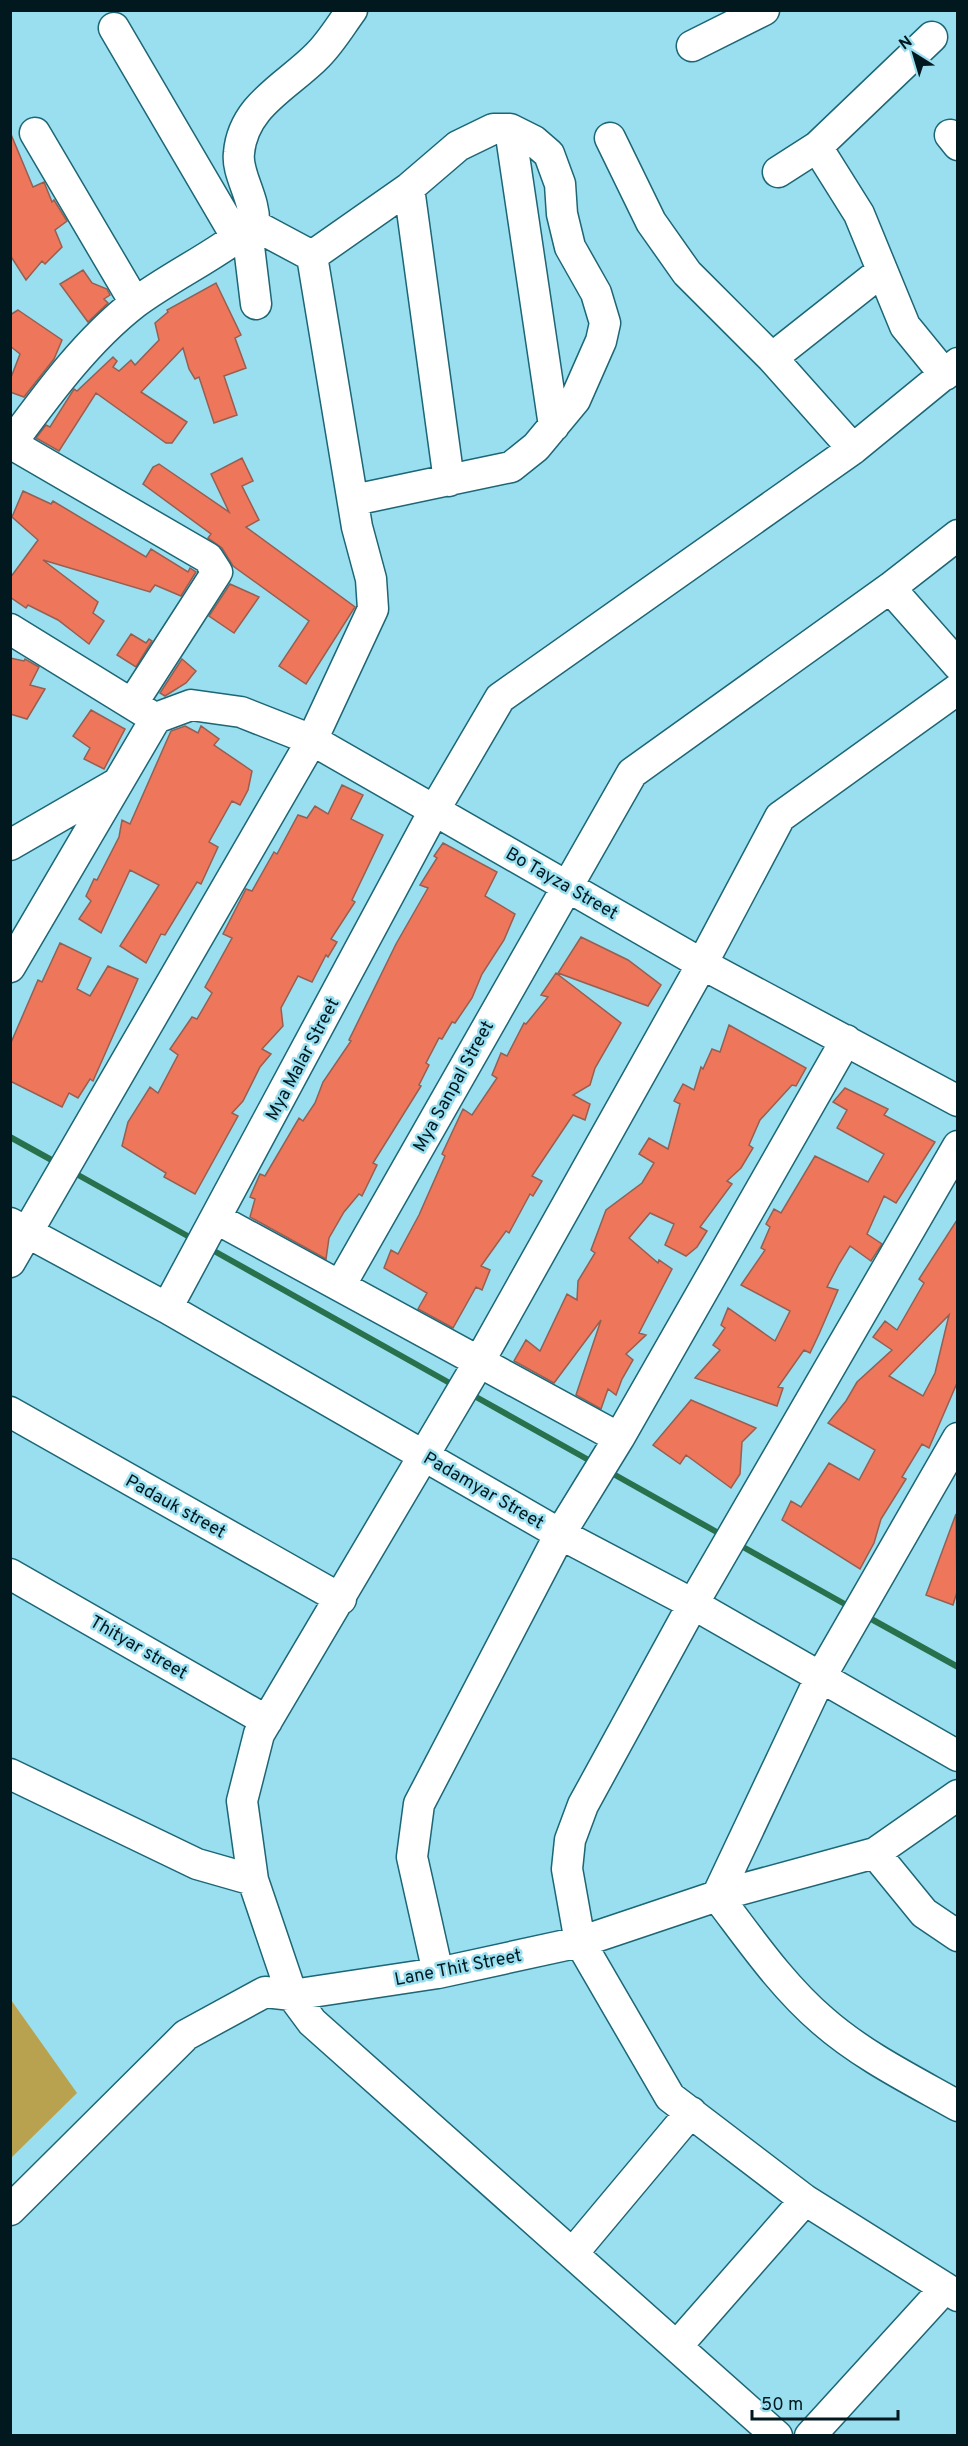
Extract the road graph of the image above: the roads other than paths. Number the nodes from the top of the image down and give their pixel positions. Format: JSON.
{"nodes":[{"id":1,"x":352,"y":10,"type":"edge"},
{"id":2,"x":764,"y":10,"type":"edge"},
{"id":3,"x":114,"y":28,"type":"dead end"},
{"id":4,"x":932,"y":37,"type":"dead end"},
{"id":5,"x":692,"y":46,"type":"dead end"},
{"id":6,"x":510,"y":129,"type":"junction"},
{"id":7,"x":35,"y":133,"type":"dead end"},
{"id":8,"x":610,"y":138,"type":"dead end"},
{"id":9,"x":817,"y":147,"type":"junction"},
{"id":10,"x":778,"y":172,"type":"dead end"},
{"id":11,"x":410,"y":188,"type":"junction"},
{"id":12,"x":246,"y":231,"type":"junction"},
{"id":13,"x":312,"y":256,"type":"junction"},
{"id":14,"x":882,"y":272,"type":"junction"},
{"id":15,"x":135,"y":303,"type":"junction"},
{"id":16,"x":256,"y":304,"type":"dead end"},
{"id":17,"x":772,"y":358,"type":"junction"},
{"id":18,"x":951,"y":369,"type":"edge"},
{"id":19,"x":554,"y":426,"type":"junction"},
{"id":20,"x":11,"y":444,"type":"edge"},
{"id":21,"x":853,"y":450,"type":"junction"},
{"id":22,"x":449,"y":481,"type":"junction"},
{"id":23,"x":354,"y":500,"type":"junction"},
{"id":24,"x":957,"y":535,"type":"edge"},
{"id":25,"x":890,"y":588,"type":"junction"},
{"id":26,"x":10,"y":629,"type":"edge"},
{"id":27,"x":957,"y":665,"type":"edge"},
{"id":28,"x":957,"y":689,"type":"edge"},
{"id":29,"x":144,"y":711,"type":"junction"},
{"id":30,"x":312,"y":740,"type":"junction"},
{"id":31,"x":114,"y":785,"type":"junction"},
{"id":32,"x":435,"y":809,"type":"junction"},
{"id":33,"x":19,"y":831,"type":"edge"},
{"id":34,"x":566,"y":886,"type":"junction"},
{"id":35,"x":702,"y":964,"type":"junction"},
{"id":36,"x":10,"y":967,"type":"edge"},
{"id":37,"x":846,"y":1040,"type":"junction"},
{"id":38,"x":957,"y":1101,"type":"edge"},
{"id":39,"x":957,"y":1146,"type":"edge"},
{"id":40,"x":217,"y":1219,"type":"junction"},
{"id":41,"x":19,"y":1227,"type":"edge"},
{"id":42,"x":10,"y":1262,"type":"edge"},
{"id":43,"x":340,"y":1286,"type":"junction"},
{"id":44,"x":167,"y":1308,"type":"junction"},
{"id":45,"x":479,"y":1362,"type":"junction"},
{"id":46,"x":10,"y":1412,"type":"edge"},
{"id":47,"x":619,"y":1438,"type":"junction"},
{"id":48,"x":957,"y":1438,"type":"edge"},
{"id":49,"x":422,"y":1455,"type":"junction"},
{"id":50,"x":560,"y":1534,"type":"junction"},
{"id":51,"x":10,"y":1574,"type":"edge"},
{"id":52,"x":341,"y":1599,"type":"junction"},
{"id":53,"x":693,"y":1604,"type":"junction"},
{"id":54,"x":820,"y":1678,"type":"junction"},
{"id":55,"x":267,"y":1721,"type":"junction"},
{"id":56,"x":957,"y":1756,"type":"edge"},
{"id":57,"x":10,"y":1774,"type":"edge"},
{"id":58,"x":957,"y":1795,"type":"edge"},
{"id":59,"x":875,"y":1853,"type":"junction"},
{"id":60,"x":253,"y":1880,"type":"junction"},
{"id":61,"x":717,"y":1896,"type":"junction"},
{"id":62,"x":957,"y":1936,"type":"edge"},
{"id":63,"x":580,"y":1942,"type":"junction"},
{"id":64,"x":438,"y":1973,"type":"junction"},
{"id":65,"x":292,"y":1995,"type":"junction"},
{"id":66,"x":957,"y":2106,"type":"edge"},
{"id":67,"x":691,"y":2112,"type":"junction"},
{"id":68,"x":805,"y":2200,"type":"junction"},
{"id":69,"x":10,"y":2210,"type":"edge"},
{"id":70,"x":573,"y":2253,"type":"junction"},
{"id":71,"x":951,"y":2292,"type":"edge"},
{"id":72,"x":677,"y":2346,"type":"junction"},
{"id":73,"x":777,"y":2436,"type":"edge"},
{"id":74,"x":810,"y":2436,"type":"edge"}],
"edges":[{"from":1,"to":12,"type":"street"},
{"from":2,"to":5,"type":"street"},
{"from":3,"to":12,"type":"street"},
{"from":4,"to":9,"type":"street"},
{"from":6,"to":11,"type":"street"},
{"from":6,"to":19,"type":"street"},
{"from":6,"to":19,"type":"street"},
{"from":7,"to":15,"type":"street"},
{"from":8,"to":17,"type":"street"},
{"from":9,"to":10,"type":"street"},
{"from":9,"to":14,"type":"street"},
{"from":11,"to":13,"type":"street"},
{"from":11,"to":22,"type":"street"},
{"from":12,"to":13,"type":"street"},
{"from":12,"to":15,"type":"street"},
{"from":12,"to":16,"type":"street"},
{"from":13,"to":23,"type":"street"},
{"from":14,"to":17,"type":"street"},
{"from":14,"to":18,"type":"street"},
{"from":15,"to":20,"type":"street"},
{"from":17,"to":21,"type":"street"},
{"from":18,"to":21,"type":"street","name":"Mya Malar Street"},
{"from":19,"to":22,"type":"street"},
{"from":20,"to":29,"type":"street"},
{"from":21,"to":32,"type":"street","name":"Mya Malar Street"},
{"from":22,"to":23,"type":"street"},
{"from":23,"to":30,"type":"street"},
{"from":24,"to":25,"type":"street","name":"Mya Sanpal Street"},
{"from":25,"to":27,"type":"street"},
{"from":25,"to":34,"type":"street","name":"Mya Sanpal Street"},
{"from":26,"to":29,"type":"street"},
{"from":28,"to":35,"type":"street"},
{"from":29,"to":30,"type":"street","name":"Bo Tayza Street"},
{"from":29,"to":31,"type":"street"},
{"from":30,"to":32,"type":"street","name":"Bo Tayza Street"},
{"from":30,"to":41,"type":"street"},
{"from":31,"to":33,"type":"street"},
{"from":31,"to":36,"type":"street"},
{"from":32,"to":34,"type":"street","name":"Bo Tayza Street"},
{"from":32,"to":40,"type":"street","name":"Mya Malar Street"},
{"from":34,"to":35,"type":"street","name":"Bo Tayza Street"},
{"from":34,"to":43,"type":"street","name":"Mya Sanpal Street"},
{"from":35,"to":37,"type":"street","name":"Bo Tayza Street"},
{"from":35,"to":45,"type":"street"},
{"from":37,"to":38,"type":"street","name":"Bo Tayza Street"},
{"from":37,"to":47,"type":"street"},
{"from":39,"to":53,"type":"street"},
{"from":40,"to":43,"type":"street"},
{"from":40,"to":44,"type":"street","name":"Mya Malar Street"},
{"from":41,"to":42,"type":"street"},
{"from":41,"to":44,"type":"street","name":"Padamyar Street"},
{"from":43,"to":45,"type":"street"},
{"from":44,"to":49,"type":"street","name":"Padamyar Street"},
{"from":45,"to":47,"type":"street"},
{"from":45,"to":49,"type":"street"},
{"from":46,"to":52,"type":"street","name":"Padauk street"},
{"from":47,"to":50,"type":"street"},
{"from":48,"to":54,"type":"street"},
{"from":49,"to":50,"type":"street","name":"Padamyar Street"},
{"from":49,"to":52,"type":"street"},
{"from":50,"to":53,"type":"street","name":"Padamyar Street"},
{"from":50,"to":64,"type":"street"},
{"from":51,"to":55,"type":"street","name":"Thityar street"},
{"from":52,"to":55,"type":"street"},
{"from":53,"to":54,"type":"street","name":"Padamyar Street"},
{"from":53,"to":63,"type":"street"},
{"from":54,"to":56,"type":"street","name":"Padamyar Street"},
{"from":54,"to":61,"type":"street"},
{"from":55,"to":60,"type":"street"},
{"from":57,"to":60,"type":"street"},
{"from":58,"to":59,"type":"street","name":"Lane Thit Street"},
{"from":59,"to":61,"type":"street","name":"Lane Thit Street"},
{"from":59,"to":62,"type":"street"},
{"from":60,"to":65,"type":"street"},
{"from":61,"to":63,"type":"street","name":"Lane Thit Street"},
{"from":61,"to":66,"type":"street"},
{"from":63,"to":64,"type":"street","name":"Lane Thit Street"},
{"from":63,"to":67,"type":"street"},
{"from":64,"to":65,"type":"street","name":"Lane Thit Street"},
{"from":65,"to":69,"type":"street","name":"Lane Thit Street"},
{"from":65,"to":70,"type":"street"},
{"from":67,"to":68,"type":"street"},
{"from":67,"to":70,"type":"street"},
{"from":68,"to":71,"type":"street"},
{"from":68,"to":72,"type":"street"},
{"from":70,"to":72,"type":"street"},
{"from":71,"to":74,"type":"street"},
{"from":72,"to":73,"type":"street"}]}
